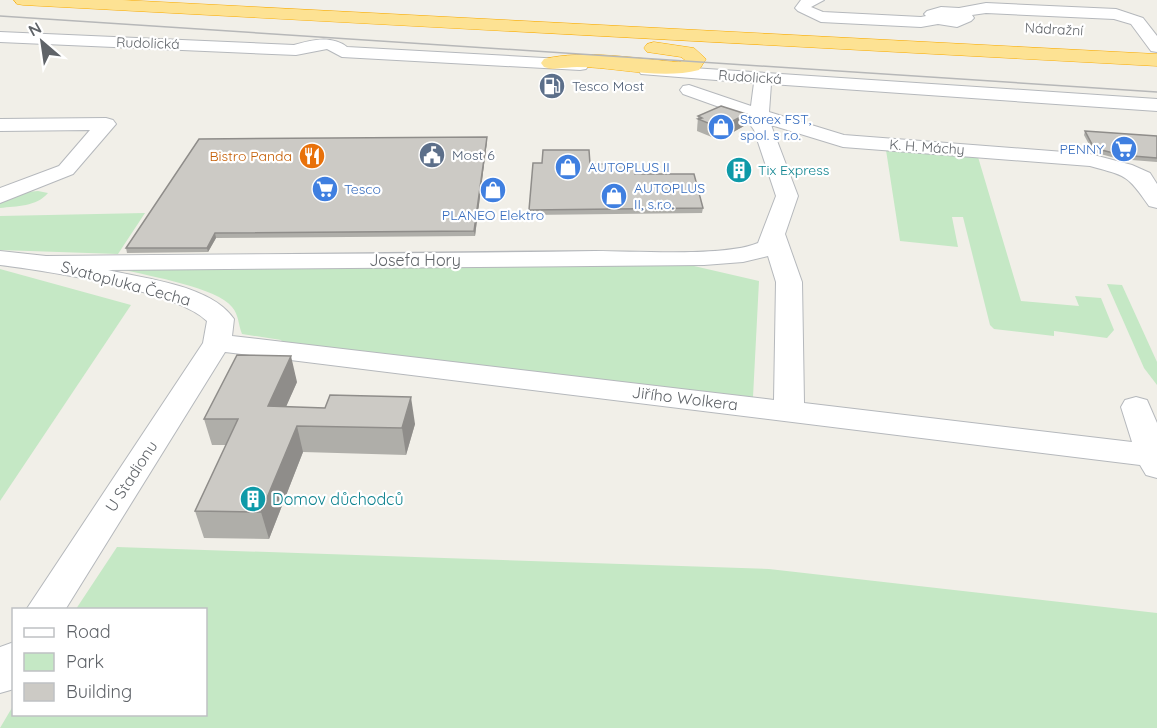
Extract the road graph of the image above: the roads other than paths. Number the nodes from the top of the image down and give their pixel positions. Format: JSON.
{"nodes":[{"id":1,"x":23,"y":0,"type":"edge"},
{"id":2,"x":150,"y":0,"type":"edge"},
{"id":3,"x":818,"y":0,"type":"edge"},
{"id":4,"x":917,"y":3,"type":"edge"},
{"id":5,"x":1146,"y":9,"type":"dead end"},
{"id":6,"x":969,"y":11,"type":"edge"},
{"id":7,"x":936,"y":16,"type":"junction"},
{"id":8,"x":422,"y":21,"type":"junction"},
{"id":9,"x":1101,"y":22,"type":"dead end"},
{"id":10,"x":1119,"y":32,"type":"dead end"},
{"id":11,"x":0,"y":37,"type":"edge"},
{"id":12,"x":1155,"y":45,"type":"edge"},
{"id":13,"x":296,"y":50,"type":"junction"},
{"id":14,"x":342,"y":52,"type":"junction"},
{"id":15,"x":550,"y":63,"type":"junction"},
{"id":16,"x":764,"y":78,"type":"junction"},
{"id":17,"x":689,"y":90,"type":"dead end"},
{"id":18,"x":1157,"y":105,"type":"edge"},
{"id":19,"x":760,"y":114,"type":"junction"},
{"id":20,"x":0,"y":125,"type":"edge"},
{"id":21,"x":0,"y":195,"type":"edge"},
{"id":22,"x":1157,"y":201,"type":"edge"},
{"id":23,"x":773,"y":234,"type":"junction"},
{"id":24,"x":0,"y":258,"type":"edge"},
{"id":25,"x":46,"y":262,"type":"junction"},
{"id":26,"x":217,"y":343,"type":"junction"},
{"id":27,"x":1136,"y":407,"type":"dead end"},
{"id":28,"x":789,"y":411,"type":"junction"},
{"id":29,"x":1155,"y":461,"type":"edge"},
{"id":30,"x":46,"y":608,"type":"edge"},
{"id":31,"x":12,"y":661,"type":"edge"},
{"id":32,"x":0,"y":676,"type":"edge"}],
"edges":[{"from":1,"to":8,"type":"highway"},
{"from":2,"to":12,"type":"highway"},
{"from":3,"to":7,"type":"street"},
{"from":4,"to":6,"type":"street"},
{"from":4,"to":7,"type":"street"},
{"from":5,"to":6,"type":"street"},
{"from":6,"to":7,"type":"street"},
{"from":6,"to":9,"type":"street"},
{"from":6,"to":12,"type":"street"},
{"from":8,"to":12,"type":"highway"},
{"from":8,"to":15,"type":"highway"},
{"from":10,"to":12,"type":"street"},
{"from":11,"to":13,"type":"street","name":"Rudolická"},
{"from":13,"to":14,"type":"street","name":"Rudolická"},
{"from":13,"to":14,"type":"street"},
{"from":14,"to":15,"type":"street","name":"Rudolická"},
{"from":15,"to":16,"type":"street","name":"Rudolická"},
{"from":16,"to":18,"type":"street","name":"Rudolická"},
{"from":16,"to":19,"type":"street","name":"Josefa Hory"},
{"from":17,"to":19,"type":"street","name":"K. H. Máchy"},
{"from":19,"to":22,"type":"street","name":"K. H. Máchy"},
{"from":19,"to":23,"type":"street","name":"Josefa Hory"},
{"from":20,"to":21,"type":"street"},
{"from":23,"to":25,"type":"street","name":"Josefa Hory"},
{"from":23,"to":28,"type":"street"},
{"from":24,"to":25,"type":"street","name":"Svatopluka Čecha"},
{"from":25,"to":26,"type":"street","name":"Svatopluka Čecha"},
{"from":26,"to":28,"type":"street","name":"Jiřího Wolkera"},
{"from":26,"to":30,"type":"street","name":"U Stadionu"},
{"from":27,"to":29,"type":"street","name":"Jiřího Wolkera"},
{"from":28,"to":29,"type":"street","name":"Jiřího Wolkera"},
{"from":31,"to":32,"type":"street"}]}
